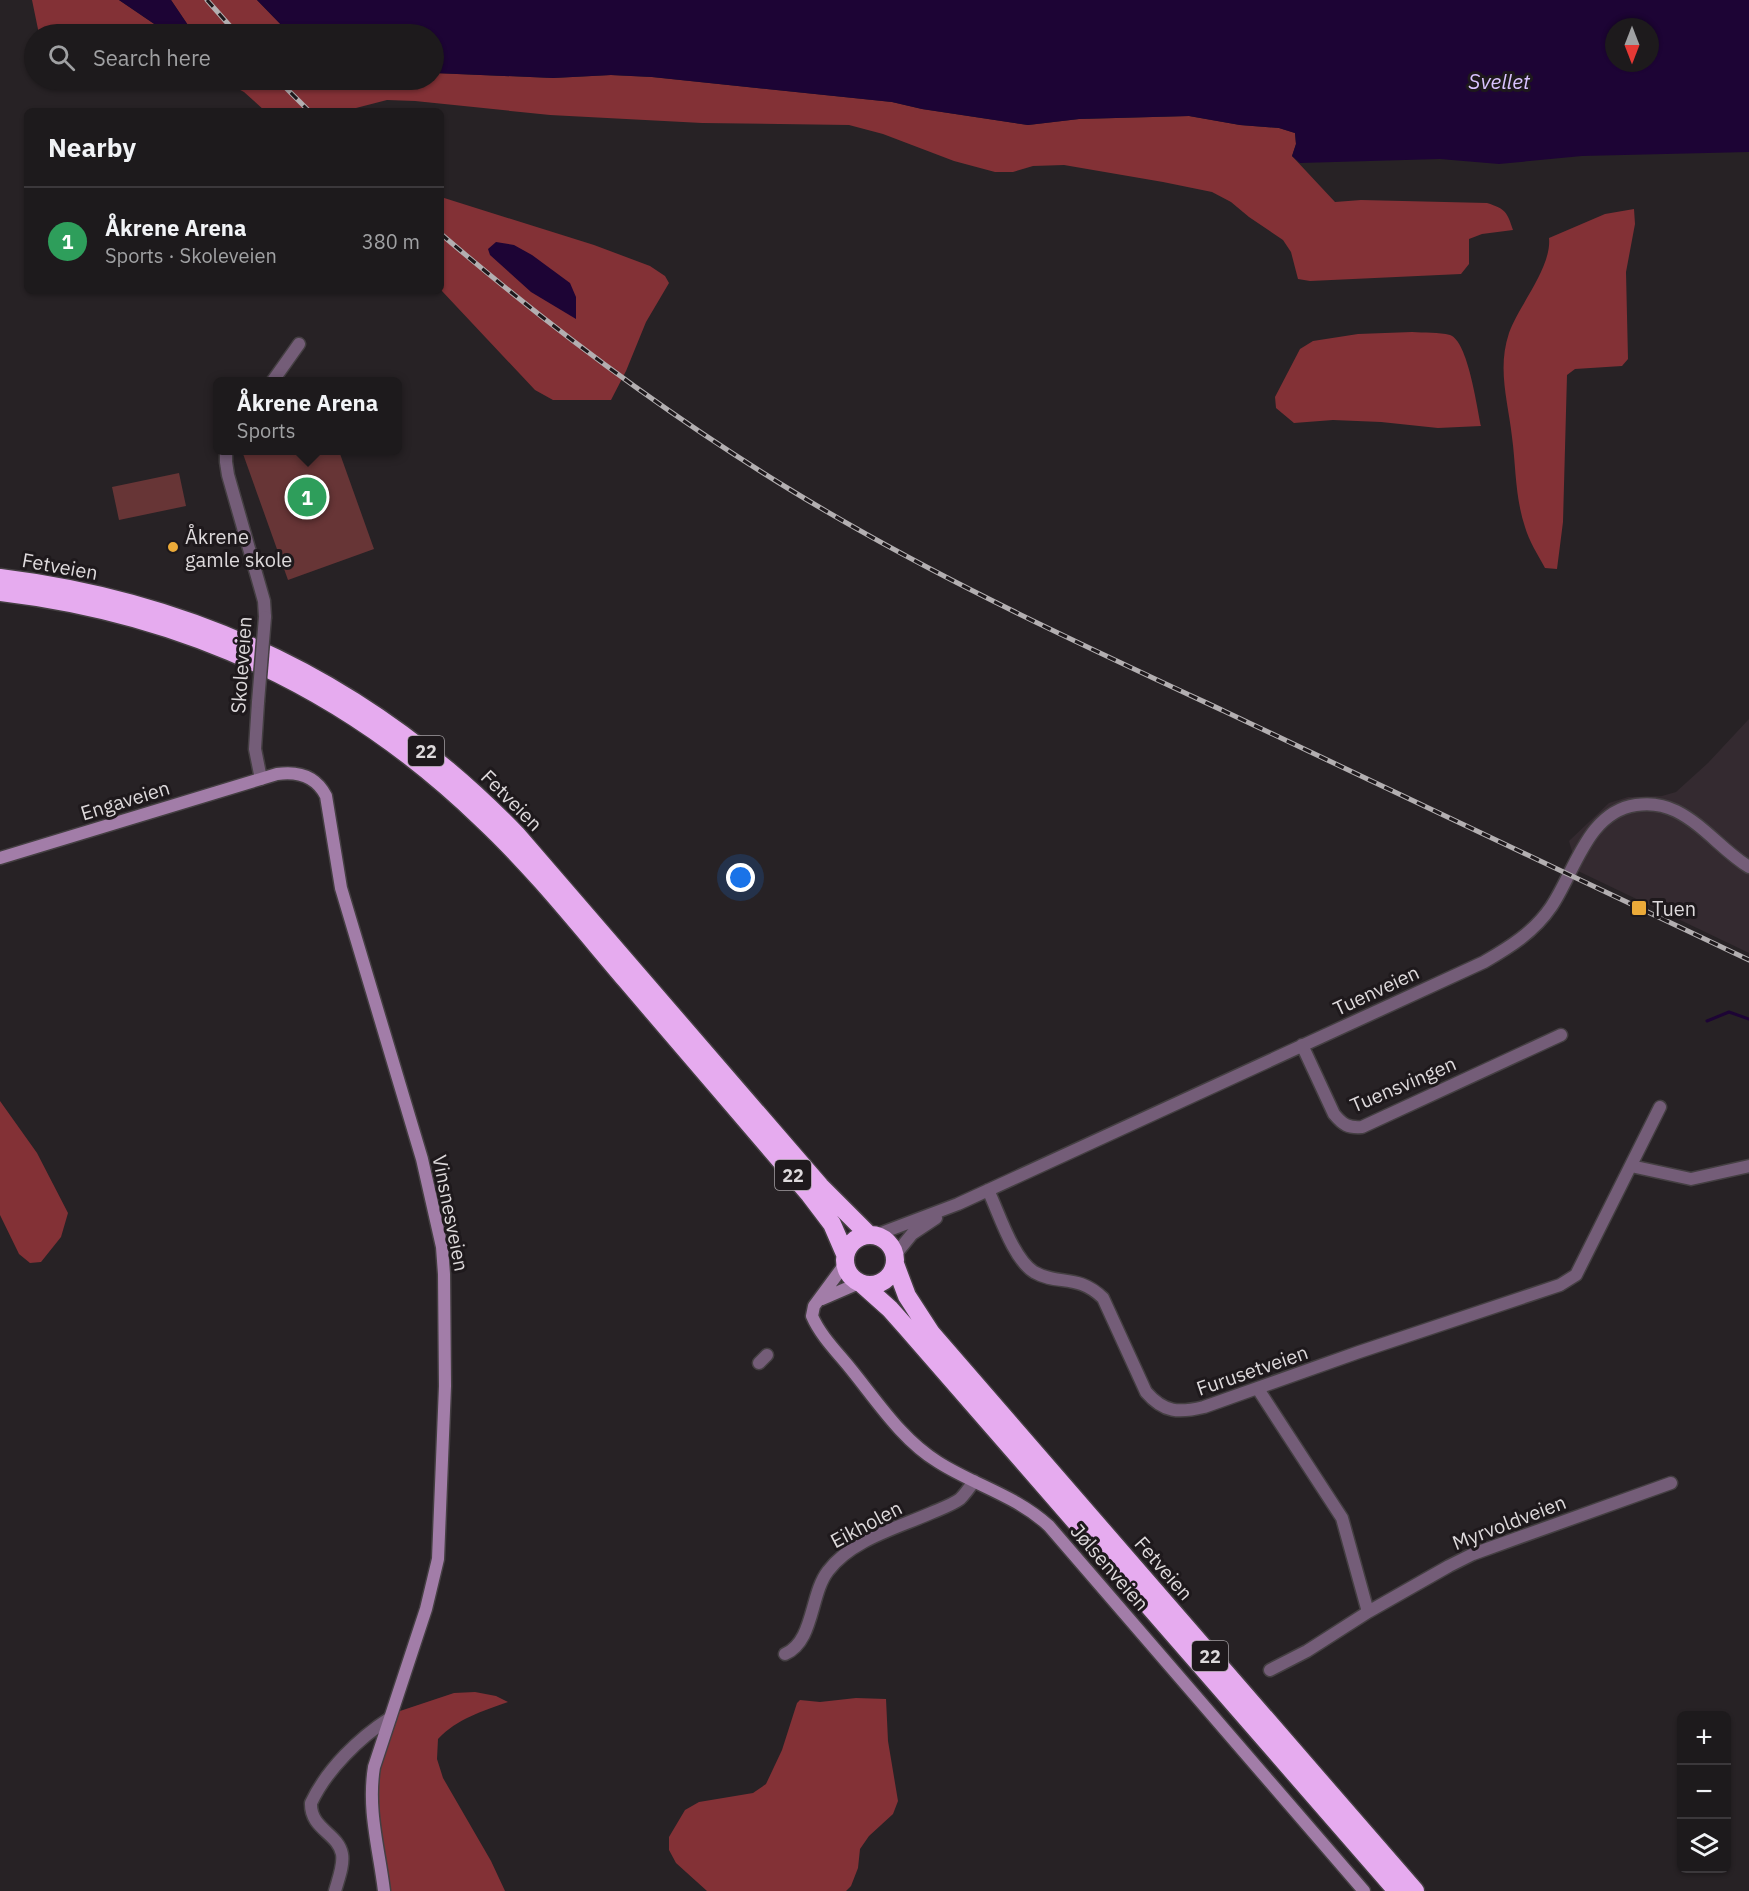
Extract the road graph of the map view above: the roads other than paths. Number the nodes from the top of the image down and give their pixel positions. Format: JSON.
{"nodes":[{"id":1,"x":300,"y":344,"type":"dead end"},
{"id":2,"x":275,"y":377,"type":"edge"},
{"id":3,"x":226,"y":455,"type":"edge"},
{"id":4,"x":0,"y":578,"type":"edge"},
{"id":5,"x":0,"y":592,"type":"edge"},
{"id":6,"x":261,"y":779,"type":"junction"},
{"id":7,"x":0,"y":858,"type":"edge"},
{"id":8,"x":1749,"y":867,"type":"edge"},
{"id":9,"x":1561,"y":1035,"type":"dead end"},
{"id":10,"x":1302,"y":1045,"type":"junction"},
{"id":11,"x":1660,"y":1107,"type":"dead end"},
{"id":12,"x":1631,"y":1166,"type":"junction"},
{"id":13,"x":1749,"y":1166,"type":"edge"},
{"id":14,"x":988,"y":1190,"type":"junction"},
{"id":15,"x":958,"y":1204,"type":"junction"},
{"id":16,"x":873,"y":1235,"type":"junction"},
{"id":17,"x":845,"y":1259,"type":"junction"},
{"id":18,"x":895,"y":1260,"type":"junction"},
{"id":19,"x":860,"y":1284,"type":"junction"},
{"id":20,"x":818,"y":1301,"type":"junction"},
{"id":21,"x":1258,"y":1389,"type":"junction"},
{"id":22,"x":974,"y":1481,"type":"junction"},
{"id":23,"x":1671,"y":1483,"type":"dead end"},
{"id":24,"x":1368,"y":1612,"type":"junction"},
{"id":25,"x":785,"y":1654,"type":"dead end"},
{"id":26,"x":1270,"y":1670,"type":"dead end"},
{"id":27,"x":390,"y":1718,"type":"junction"},
{"id":28,"x":335,"y":1891,"type":"edge"},
{"id":29,"x":384,"y":1891,"type":"edge"},
{"id":30,"x":1364,"y":1891,"type":"edge"},
{"id":31,"x":1396,"y":1891,"type":"edge"},
{"id":32,"x":1415,"y":1891,"type":"edge"}],
"edges":[{"from":1,"to":2,"type":"street"},
{"from":3,"to":6,"type":"street","name":"Skoleveien","bridge":true},
{"from":4,"to":16,"type":"highway","name":"Fetveien","number":"22"},
{"from":5,"to":17,"type":"highway","name":"Fetveien","number":"22"},
{"from":6,"to":7,"type":"main road","name":"Engaveien"},
{"from":6,"to":27,"type":"main road","name":"Vinsnesveien"},
{"from":8,"to":10,"type":"street","name":"Tuenveien"},
{"from":9,"to":10,"type":"street","name":"Tuensvingen"},
{"from":10,"to":14,"type":"street","name":"Tuenveien"},
{"from":11,"to":12,"type":"street","name":"Furusetveien"},
{"from":12,"to":13,"type":"street"},
{"from":12,"to":21,"type":"street","name":"Furusetveien"},
{"from":14,"to":15,"type":"street","name":"Tuenveien"},
{"from":14,"to":21,"type":"street","name":"Furusetveien"},
{"from":15,"to":16,"type":"street","name":"Tuenveien"},
{"from":15,"to":18,"type":"street","name":"Tuenveien"},
{"from":16,"to":17,"type":"highway"},
{"from":16,"to":18,"type":"highway","number":"22"},
{"from":17,"to":19,"type":"highway","number":"22"},
{"from":17,"to":20,"type":"main road"},
{"from":18,"to":19,"type":"highway"},
{"from":18,"to":32,"type":"highway","name":"Fetveien","number":"22"},
{"from":19,"to":20,"type":"main road"},
{"from":19,"to":31,"type":"highway","name":"Fetveien","number":"22"},
{"from":20,"to":22,"type":"main road","name":"Jølsenveien"},
{"from":21,"to":24,"type":"street"},
{"from":22,"to":25,"type":"street","name":"Eikholen"},
{"from":22,"to":30,"type":"main road","name":"Jølsenveien"},
{"from":23,"to":24,"type":"street","name":"Myrvoldveien"},
{"from":24,"to":26,"type":"street","name":"Myrvoldveien"},
{"from":27,"to":28,"type":"street"},
{"from":27,"to":29,"type":"main road","name":"Vinsnesveien"}]}
